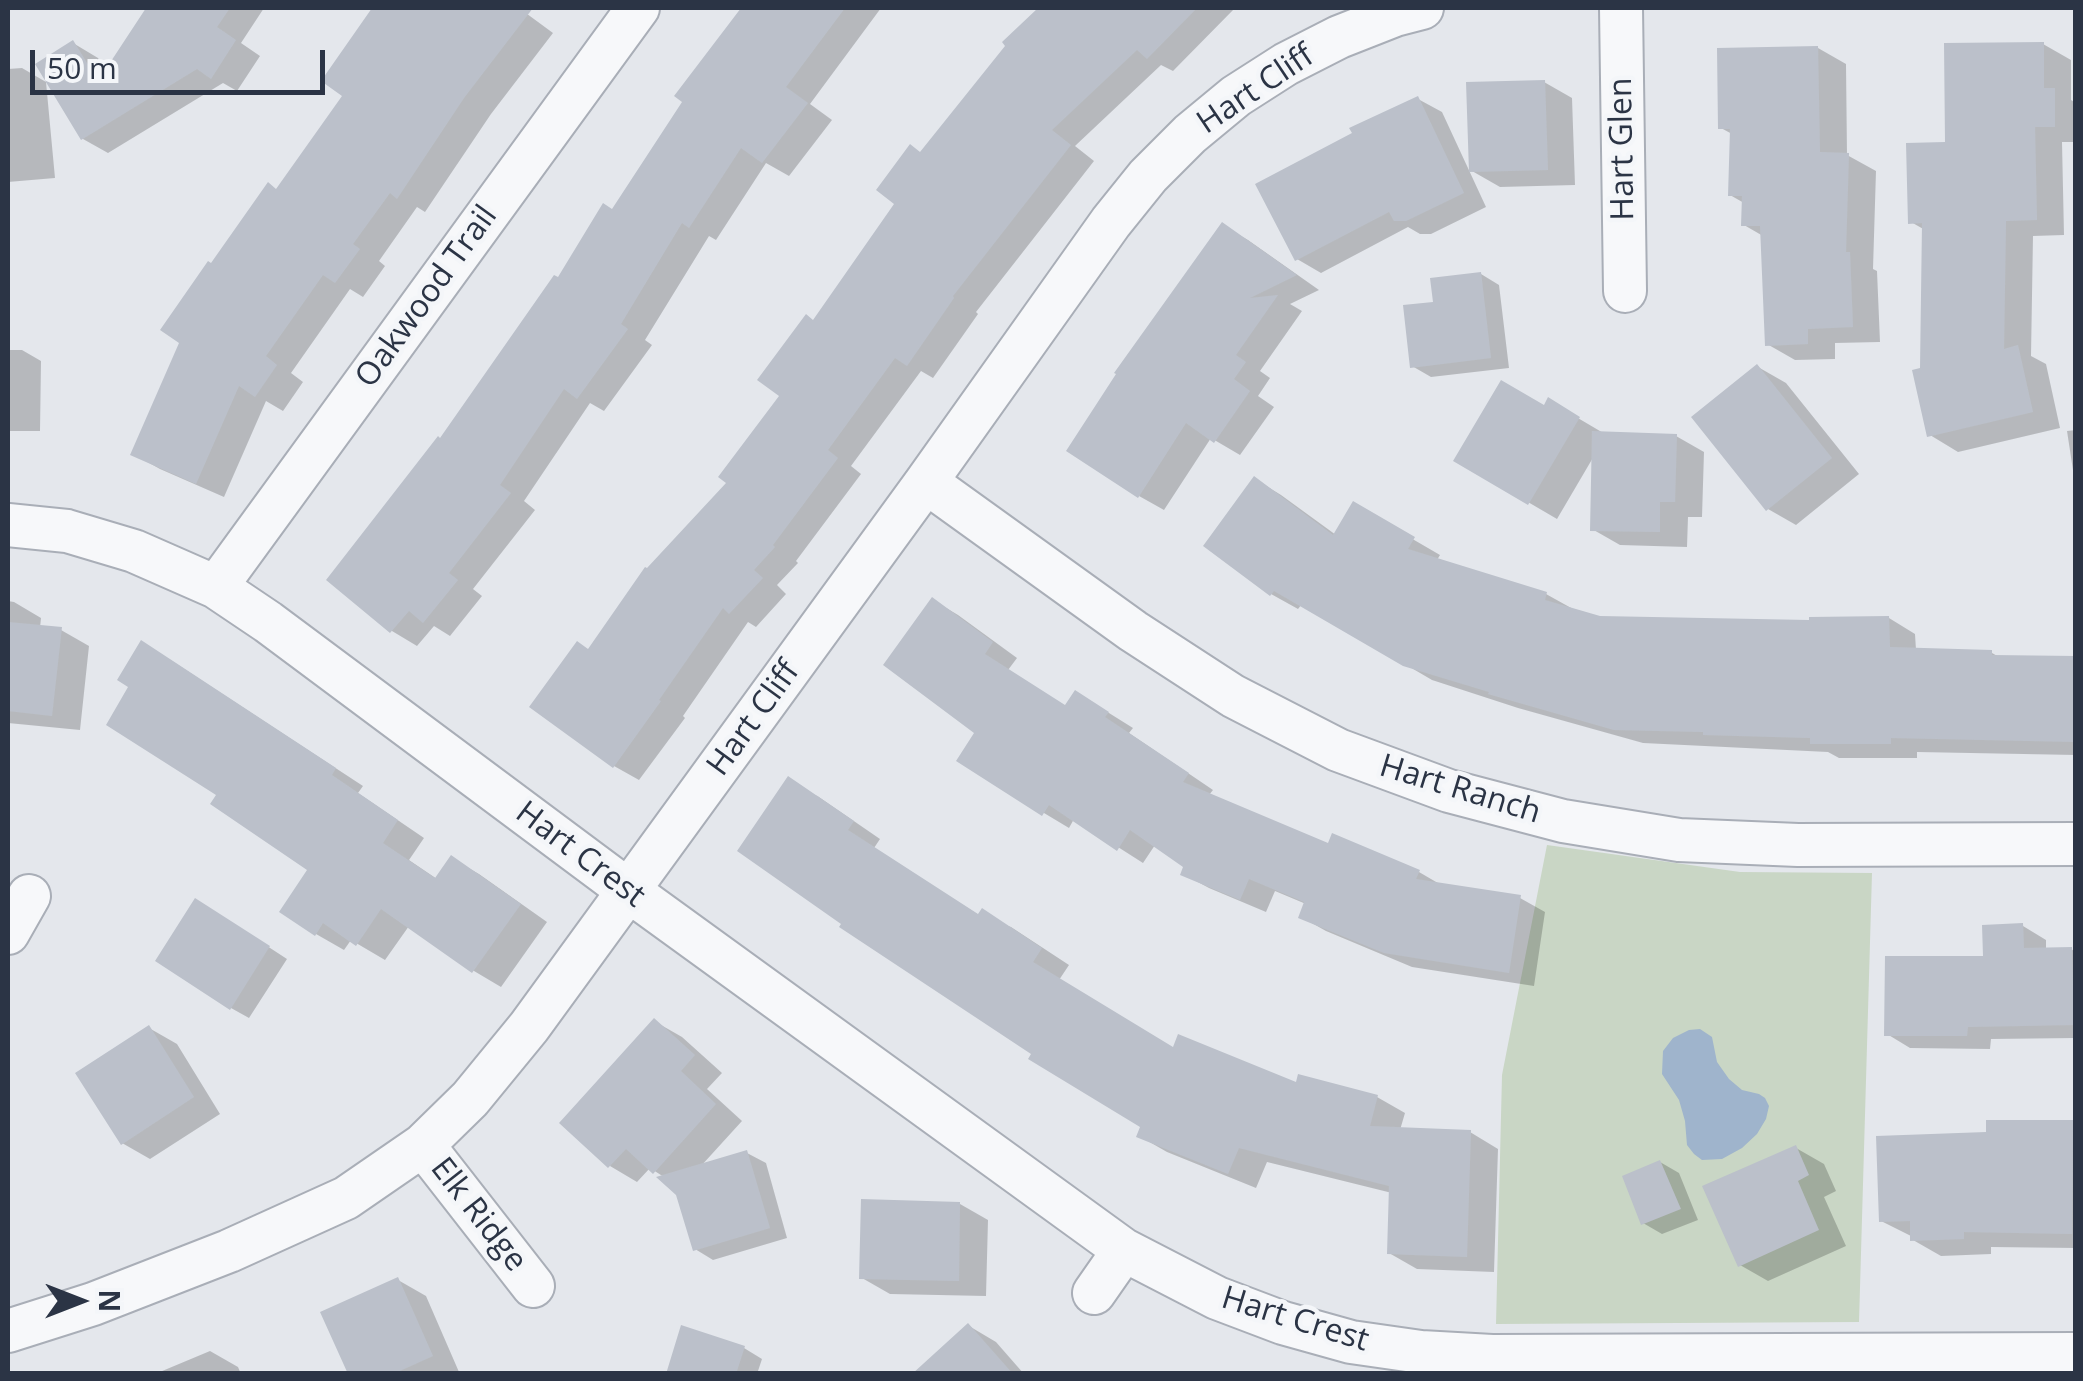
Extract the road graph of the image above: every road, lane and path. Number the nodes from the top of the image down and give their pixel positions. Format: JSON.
{"nodes":[{"id":1,"x":638,"y":8,"type":"edge"},
{"id":2,"x":1422,"y":8,"type":"edge"},
{"id":3,"x":1621,"y":8,"type":"edge"},
{"id":4,"x":1625,"y":291,"type":"dead end"},
{"id":5,"x":926,"y":482,"type":"junction"},
{"id":6,"x":8,"y":524,"type":"edge"},
{"id":7,"x":216,"y":587,"type":"junction"},
{"id":8,"x":2076,"y":844,"type":"edge"},
{"id":9,"x":629,"y":891,"type":"junction"},
{"id":10,"x":29,"y":896,"type":"dead end"},
{"id":11,"x":8,"y":934,"type":"edge"},
{"id":12,"x":423,"y":1145,"type":"junction"},
{"id":13,"x":1124,"y":1250,"type":"junction"},
{"id":14,"x":533,"y":1286,"type":"dead end"},
{"id":15,"x":1094,"y":1293,"type":"dead end"},
{"id":16,"x":8,"y":1329,"type":"edge"},
{"id":17,"x":2076,"y":1354,"type":"edge"}],
"edges":[{"from":1,"to":7,"type":"street","name":"Oakwood Trail"},
{"from":2,"to":5,"type":"street","name":"Hart Cliff"},
{"from":3,"to":4,"type":"street","name":"Hart Glen"},
{"from":5,"to":8,"type":"street","name":"Hart Ranch"},
{"from":5,"to":9,"type":"street","name":"Hart Cliff"},
{"from":6,"to":7,"type":"street","name":"Hart Crest"},
{"from":7,"to":9,"type":"street","name":"Hart Crest"},
{"from":9,"to":12,"type":"street","name":"Hart Cliff"},
{"from":9,"to":13,"type":"street","name":"Hart Crest"},
{"from":10,"to":11,"type":"street"},
{"from":12,"to":14,"type":"street","name":"Elk Ridge"},
{"from":12,"to":16,"type":"street","name":"Hart Cliff"},
{"from":13,"to":15,"type":"street"},
{"from":13,"to":17,"type":"street","name":"Hart Crest"}]}
